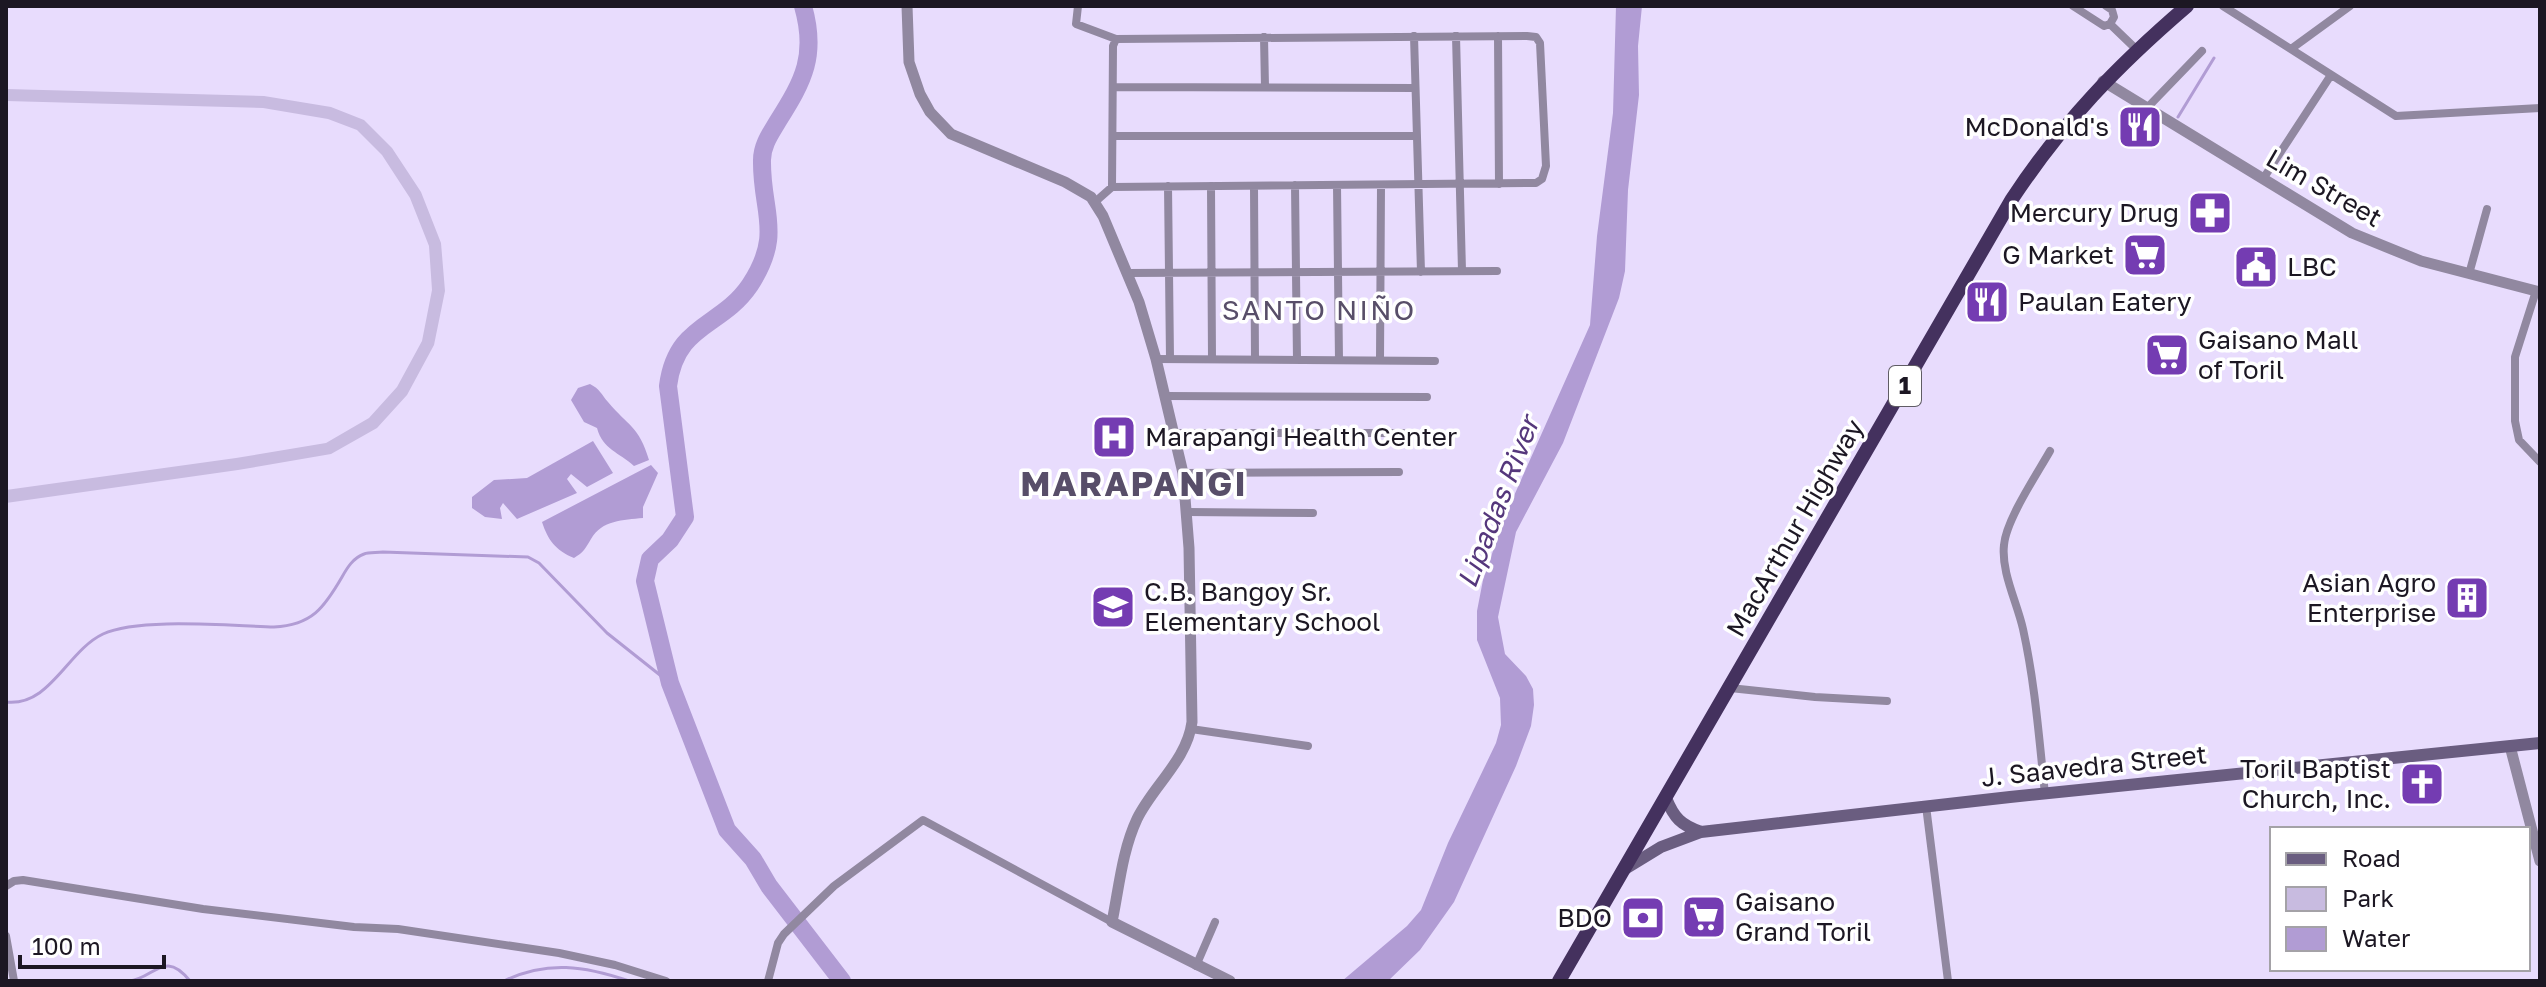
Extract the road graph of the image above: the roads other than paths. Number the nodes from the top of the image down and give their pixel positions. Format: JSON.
{"nodes":[{"id":1,"x":907,"y":6,"type":"edge"},
{"id":2,"x":1078,"y":6,"type":"edge"},
{"id":3,"x":2073,"y":6,"type":"edge"},
{"id":4,"x":2106,"y":6,"type":"edge"},
{"id":5,"x":2187,"y":6,"type":"edge"},
{"id":6,"x":2223,"y":6,"type":"edge"},
{"id":7,"x":2350,"y":6,"type":"edge"},
{"id":8,"x":2110,"y":24,"type":"junction"},
{"id":9,"x":1414,"y":36,"type":"junction"},
{"id":10,"x":1456,"y":36,"type":"junction"},
{"id":11,"x":1498,"y":36,"type":"junction"},
{"id":12,"x":1264,"y":37,"type":"junction"},
{"id":13,"x":1116,"y":39,"type":"junction"},
{"id":14,"x":2291,"y":49,"type":"junction"},
{"id":15,"x":2137,"y":50,"type":"junction"},
{"id":16,"x":2202,"y":51,"type":"dead end"},
{"id":17,"x":2331,"y":75,"type":"junction"},
{"id":18,"x":2103,"y":81,"type":"junction"},
{"id":19,"x":1113,"y":87,"type":"junction"},
{"id":20,"x":1265,"y":87,"type":"junction"},
{"id":21,"x":1415,"y":88,"type":"junction"},
{"id":22,"x":2540,"y":108,"type":"edge"},
{"id":23,"x":2146,"y":109,"type":"junction"},
{"id":24,"x":1113,"y":136,"type":"junction"},
{"id":25,"x":1417,"y":136,"type":"junction"},
{"id":26,"x":2263,"y":179,"type":"junction"},
{"id":27,"x":1459,"y":184,"type":"junction"},
{"id":28,"x":1499,"y":184,"type":"junction"},
{"id":29,"x":1295,"y":185,"type":"junction"},
{"id":30,"x":1337,"y":185,"type":"junction"},
{"id":31,"x":1381,"y":185,"type":"junction"},
{"id":32,"x":1418,"y":185,"type":"junction"},
{"id":33,"x":1168,"y":186,"type":"junction"},
{"id":34,"x":1211,"y":186,"type":"junction"},
{"id":35,"x":1254,"y":186,"type":"junction"},
{"id":36,"x":1112,"y":187,"type":"junction"},
{"id":37,"x":1095,"y":202,"type":"junction"},
{"id":38,"x":2487,"y":209,"type":"dead end"},
{"id":39,"x":1462,"y":271,"type":"junction"},
{"id":40,"x":1497,"y":271,"type":"dead end"},
{"id":41,"x":1380,"y":272,"type":"junction"},
{"id":42,"x":1421,"y":272,"type":"junction"},
{"id":43,"x":1128,"y":273,"type":"junction"},
{"id":44,"x":1169,"y":273,"type":"junction"},
{"id":45,"x":1211,"y":273,"type":"junction"},
{"id":46,"x":1254,"y":273,"type":"junction"},
{"id":47,"x":1296,"y":273,"type":"junction"},
{"id":48,"x":1338,"y":273,"type":"junction"},
{"id":49,"x":2469,"y":274,"type":"junction"},
{"id":50,"x":2538,"y":292,"type":"edge"},
{"id":51,"x":1170,"y":358,"type":"junction"},
{"id":52,"x":1156,"y":359,"type":"junction"},
{"id":53,"x":1212,"y":359,"type":"junction"},
{"id":54,"x":1255,"y":359,"type":"junction"},
{"id":55,"x":1297,"y":360,"type":"junction"},
{"id":56,"x":1339,"y":360,"type":"junction"},
{"id":57,"x":1380,"y":360,"type":"junction"},
{"id":58,"x":1435,"y":361,"type":"dead end"},
{"id":59,"x":1166,"y":396,"type":"junction"},
{"id":60,"x":1427,"y":397,"type":"dead end"},
{"id":61,"x":1175,"y":433,"type":"junction"},
{"id":62,"x":1403,"y":433,"type":"dead end"},
{"id":63,"x":2050,"y":451,"type":"dead end"},
{"id":64,"x":2540,"y":462,"type":"edge"},
{"id":65,"x":1399,"y":472,"type":"dead end"},
{"id":66,"x":1183,"y":473,"type":"junction"},
{"id":67,"x":1187,"y":512,"type":"junction"},
{"id":68,"x":1313,"y":513,"type":"dead end"},
{"id":69,"x":1730,"y":688,"type":"junction"},
{"id":70,"x":1887,"y":701,"type":"dead end"},
{"id":71,"x":1191,"y":729,"type":"junction"},
{"id":72,"x":2540,"y":743,"type":"edge"},
{"id":73,"x":1308,"y":746,"type":"dead end"},
{"id":74,"x":2510,"y":746,"type":"junction"},
{"id":75,"x":2045,"y":794,"type":"junction"},
{"id":76,"x":1666,"y":798,"type":"junction"},
{"id":77,"x":1926,"y":806,"type":"junction"},
{"id":78,"x":1701,"y":832,"type":"junction"},
{"id":79,"x":2540,"y":861,"type":"edge"},
{"id":80,"x":1624,"y":870,"type":"junction"},
{"id":81,"x":6,"y":886,"type":"edge"},
{"id":82,"x":1112,"y":922,"type":"junction"},
{"id":83,"x":1215,"y":922,"type":"dead end"},
{"id":84,"x":6,"y":936,"type":"edge"},
{"id":85,"x":1196,"y":966,"type":"junction"},
{"id":86,"x":14,"y":981,"type":"edge"},
{"id":87,"x":666,"y":981,"type":"edge"},
{"id":88,"x":768,"y":981,"type":"edge"},
{"id":89,"x":1230,"y":981,"type":"edge"},
{"id":90,"x":1559,"y":981,"type":"edge"},
{"id":91,"x":1948,"y":981,"type":"edge"}],
"edges":[{"from":1,"to":37,"type":"street"},
{"from":2,"to":13,"type":"street"},
{"from":3,"to":8,"type":"street"},
{"from":4,"to":8,"type":"street"},
{"from":5,"to":15,"type":"highway","name":"MacArthur Highway","number":"1"},
{"from":6,"to":14,"type":"street"},
{"from":7,"to":14,"type":"street"},
{"from":8,"to":15,"type":"street"},
{"from":9,"to":10,"type":"street"},
{"from":9,"to":12,"type":"street"},
{"from":9,"to":21,"type":"street"},
{"from":10,"to":11,"type":"street"},
{"from":10,"to":27,"type":"street"},
{"from":11,"to":28,"type":"street"},
{"from":11,"to":28,"type":"street"},
{"from":12,"to":13,"type":"street"},
{"from":12,"to":20,"type":"street"},
{"from":13,"to":19,"type":"street"},
{"from":14,"to":17,"type":"street"},
{"from":15,"to":18,"type":"highway","name":"MacArthur Highway","number":"1"},
{"from":16,"to":23,"type":"street"},
{"from":17,"to":22,"type":"street"},
{"from":17,"to":26,"type":"street"},
{"from":18,"to":23,"type":"street","name":"Lim Street"},
{"from":18,"to":69,"type":"highway","name":"MacArthur Highway","number":"1"},
{"from":19,"to":20,"type":"street"},
{"from":19,"to":24,"type":"street"},
{"from":20,"to":21,"type":"street"},
{"from":21,"to":25,"type":"street"},
{"from":23,"to":26,"type":"street","name":"Lim Street"},
{"from":24,"to":25,"type":"street"},
{"from":24,"to":36,"type":"street"},
{"from":25,"to":32,"type":"street"},
{"from":26,"to":49,"type":"street","name":"Lim Street"},
{"from":27,"to":28,"type":"street"},
{"from":27,"to":32,"type":"street"},
{"from":27,"to":39,"type":"street"},
{"from":29,"to":30,"type":"street"},
{"from":29,"to":35,"type":"street"},
{"from":29,"to":47,"type":"street"},
{"from":30,"to":31,"type":"street"},
{"from":30,"to":48,"type":"street"},
{"from":31,"to":32,"type":"street"},
{"from":31,"to":41,"type":"street"},
{"from":32,"to":42,"type":"street"},
{"from":33,"to":34,"type":"street"},
{"from":33,"to":36,"type":"street"},
{"from":33,"to":44,"type":"street"},
{"from":34,"to":35,"type":"street"},
{"from":34,"to":45,"type":"street"},
{"from":35,"to":46,"type":"street"},
{"from":36,"to":37,"type":"street"},
{"from":37,"to":43,"type":"street"},
{"from":38,"to":49,"type":"street"},
{"from":39,"to":40,"type":"street"},
{"from":39,"to":42,"type":"street"},
{"from":41,"to":42,"type":"street"},
{"from":41,"to":48,"type":"street"},
{"from":41,"to":57,"type":"street"},
{"from":43,"to":44,"type":"street"},
{"from":43,"to":52,"type":"street"},
{"from":44,"to":45,"type":"street"},
{"from":44,"to":51,"type":"street"},
{"from":45,"to":46,"type":"street"},
{"from":45,"to":53,"type":"street"},
{"from":46,"to":47,"type":"street"},
{"from":46,"to":54,"type":"street"},
{"from":47,"to":48,"type":"street"},
{"from":47,"to":55,"type":"street"},
{"from":48,"to":56,"type":"street"},
{"from":49,"to":50,"type":"street","name":"Lim Street"},
{"from":50,"to":64,"type":"street"},
{"from":51,"to":52,"type":"street"},
{"from":51,"to":53,"type":"street"},
{"from":52,"to":59,"type":"street"},
{"from":53,"to":54,"type":"street"},
{"from":54,"to":55,"type":"street"},
{"from":55,"to":56,"type":"street"},
{"from":56,"to":57,"type":"street"},
{"from":57,"to":58,"type":"street"},
{"from":59,"to":60,"type":"street"},
{"from":59,"to":61,"type":"street"},
{"from":61,"to":62,"type":"street"},
{"from":61,"to":66,"type":"street"},
{"from":63,"to":75,"type":"street"},
{"from":65,"to":66,"type":"street"},
{"from":66,"to":67,"type":"street"},
{"from":67,"to":68,"type":"street"},
{"from":67,"to":71,"type":"street"},
{"from":69,"to":70,"type":"street"},
{"from":69,"to":76,"type":"highway","name":"MacArthur Highway","number":"1"},
{"from":71,"to":73,"type":"street"},
{"from":71,"to":82,"type":"street"},
{"from":72,"to":74,"type":"main road","name":"J. Saavedra Street"},
{"from":74,"to":75,"type":"main road","name":"J. Saavedra Street"},
{"from":74,"to":79,"type":"street"},
{"from":75,"to":77,"type":"main road","name":"J. Saavedra Street"},
{"from":76,"to":78,"type":"main road"},
{"from":76,"to":80,"type":"highway","name":"MacArthur Highway","number":"1"},
{"from":77,"to":78,"type":"main road","name":"J. Saavedra Street"},
{"from":77,"to":91,"type":"street"},
{"from":78,"to":80,"type":"main road","name":"J. Saavedra Street"},
{"from":80,"to":90,"type":"highway","name":"MacArthur Highway","number":"1"},
{"from":81,"to":87,"type":"street"},
{"from":82,"to":85,"type":"street"},
{"from":82,"to":88,"type":"street"},
{"from":83,"to":85,"type":"street"},
{"from":84,"to":86,"type":"street"},
{"from":85,"to":89,"type":"street"}]}
